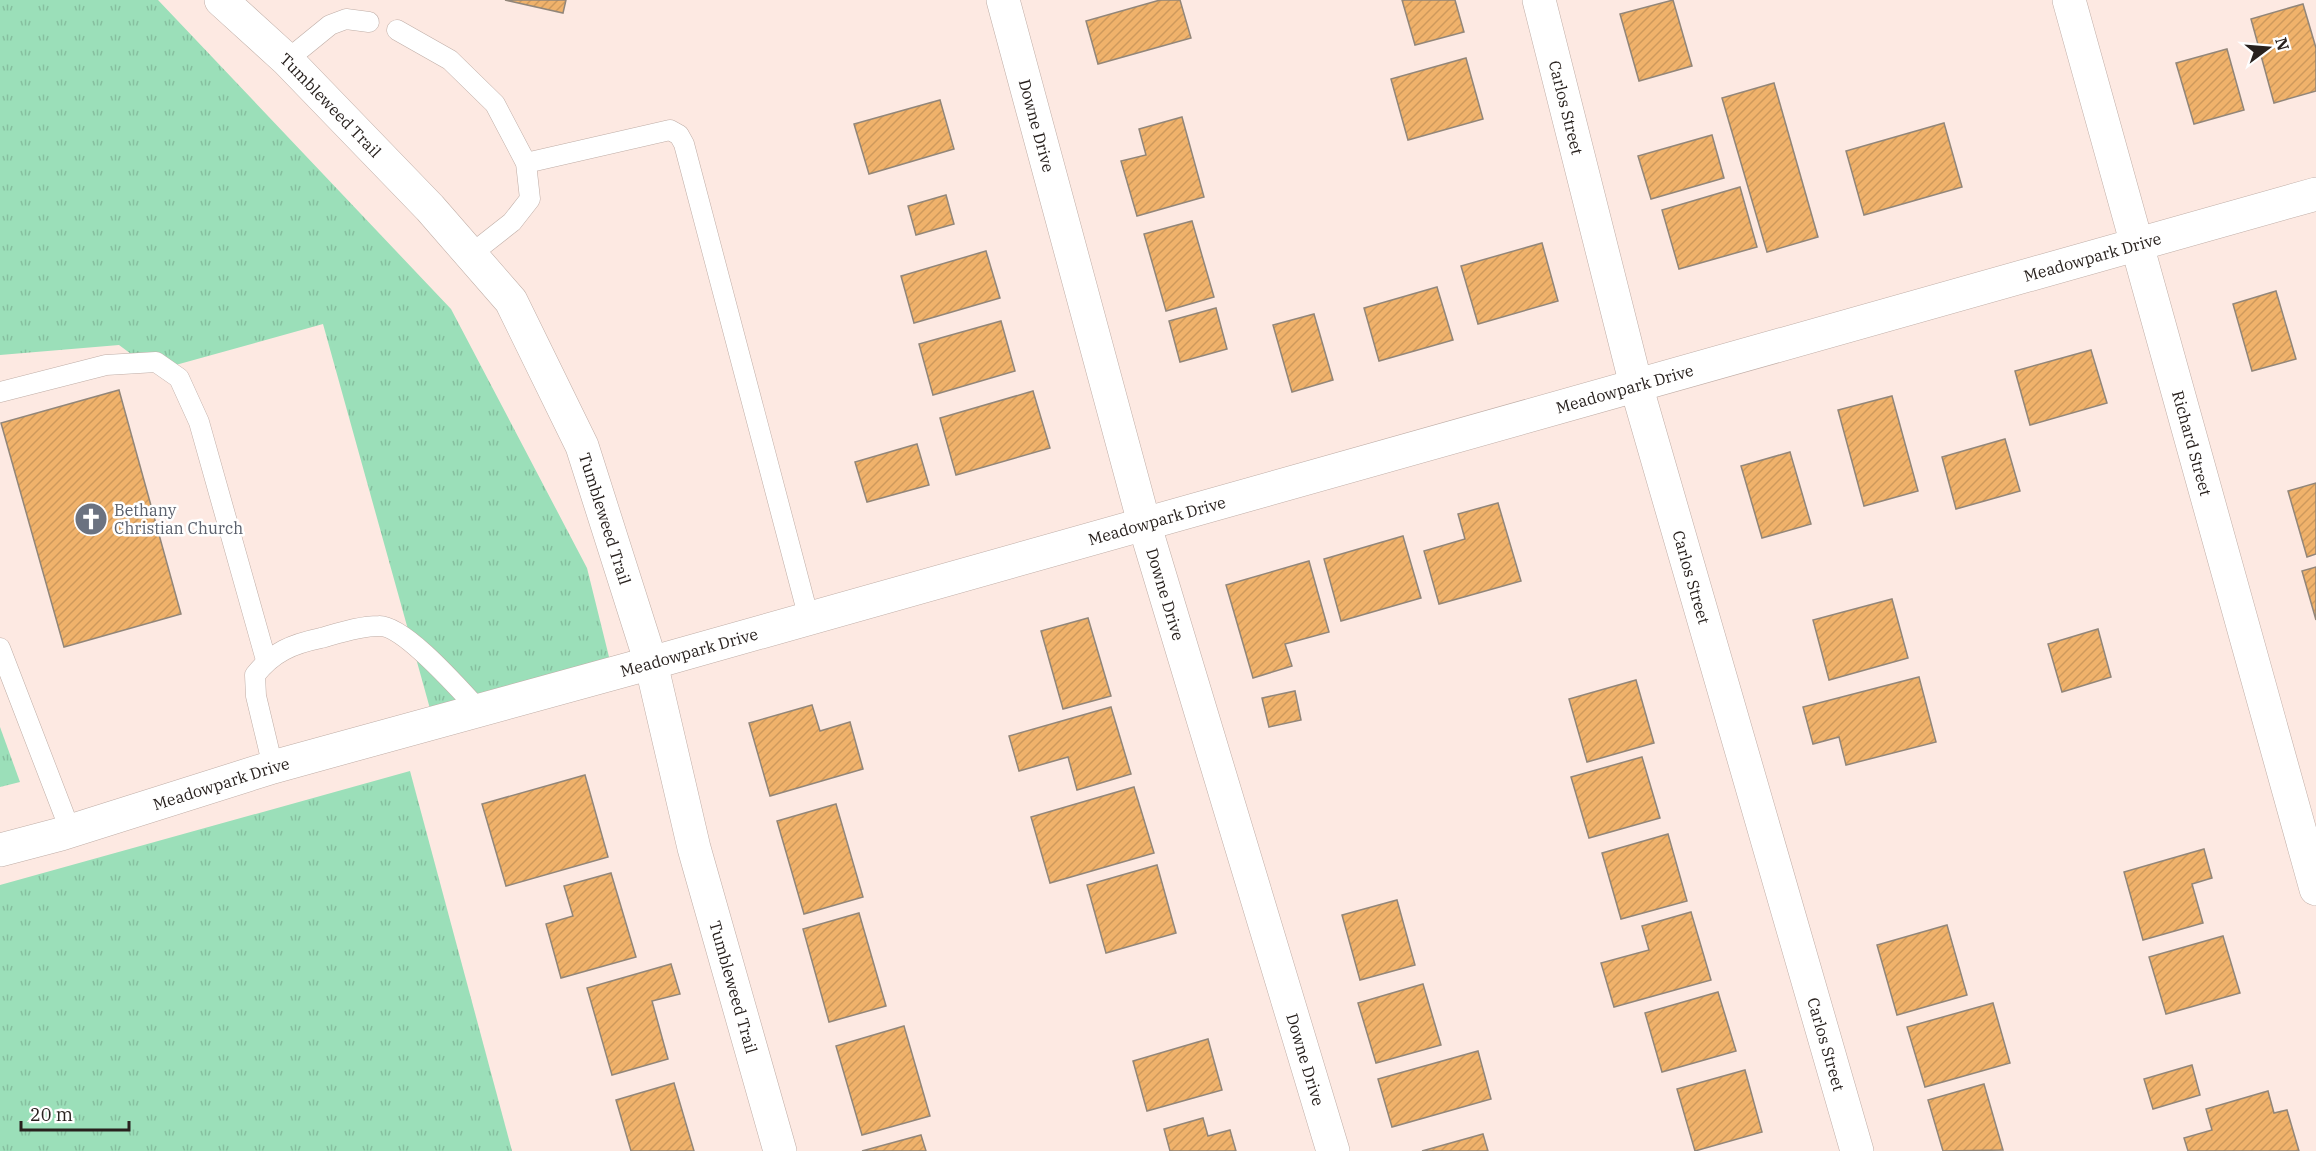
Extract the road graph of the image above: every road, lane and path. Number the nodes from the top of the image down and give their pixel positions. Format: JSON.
{"nodes":[{"id":1,"x":221,"y":0,"type":"edge"},
{"id":2,"x":1003,"y":0,"type":"edge"},
{"id":3,"x":1539,"y":0,"type":"edge"},
{"id":4,"x":2069,"y":0,"type":"edge"},
{"id":5,"x":369,"y":22,"type":"dead end"},
{"id":6,"x":397,"y":30,"type":"dead end"},
{"id":7,"x":286,"y":60,"type":"junction"},
{"id":8,"x":526,"y":163,"type":"junction"},
{"id":9,"x":2316,"y":194,"type":"edge"},
{"id":10,"x":2138,"y":244,"type":"junction"},
{"id":11,"x":470,"y":255,"type":"junction"},
{"id":12,"x":1636,"y":385,"type":"junction"},
{"id":13,"x":0,"y":392,"type":"edge"},
{"id":14,"x":1144,"y":523,"type":"junction"},
{"id":15,"x":809,"y":619,"type":"junction"},
{"id":16,"x":0,"y":648,"type":"edge"},
{"id":17,"x":266,"y":660,"type":"junction"},
{"id":18,"x":651,"y":663,"type":"junction"},
{"id":19,"x":479,"y":711,"type":"junction"},
{"id":20,"x":273,"y":767,"type":"junction"},
{"id":21,"x":70,"y":830,"type":"junction"},
{"id":22,"x":0,"y":850,"type":"edge"},
{"id":23,"x":2316,"y":889,"type":"edge"},
{"id":24,"x":780,"y":1151,"type":"edge"},
{"id":25,"x":1333,"y":1151,"type":"edge"},
{"id":26,"x":1857,"y":1151,"type":"edge"}],
"edges":[{"from":1,"to":7,"type":"street","name":"Tumbleweed Trail"},
{"from":2,"to":14,"type":"street","name":"Downe Drive"},
{"from":3,"to":12,"type":"street","name":"Carlos Street"},
{"from":4,"to":10,"type":"street","name":"Richard Street"},
{"from":5,"to":7,"type":"lane"},
{"from":6,"to":8,"type":"lane"},
{"from":7,"to":11,"type":"street","name":"Tumbleweed Trail"},
{"from":8,"to":11,"type":"lane"},
{"from":8,"to":15,"type":"lane"},
{"from":9,"to":10,"type":"street","name":"Meadowpark Drive"},
{"from":10,"to":12,"type":"street","name":"Meadowpark Drive"},
{"from":10,"to":23,"type":"street","name":"Richard Street"},
{"from":11,"to":18,"type":"street","name":"Tumbleweed Trail"},
{"from":12,"to":14,"type":"street","name":"Meadowpark Drive"},
{"from":12,"to":26,"type":"street","name":"Carlos Street"},
{"from":13,"to":17,"type":"lane"},
{"from":14,"to":15,"type":"street","name":"Meadowpark Drive"},
{"from":14,"to":25,"type":"street","name":"Downe Drive"},
{"from":15,"to":18,"type":"street","name":"Meadowpark Drive"},
{"from":16,"to":21,"type":"lane"},
{"from":17,"to":19,"type":"lane"},
{"from":17,"to":20,"type":"lane"},
{"from":18,"to":19,"type":"street","name":"Meadowpark Drive"},
{"from":18,"to":24,"type":"street","name":"Tumbleweed Trail"},
{"from":19,"to":20,"type":"street","name":"Meadowpark Drive"},
{"from":20,"to":21,"type":"street","name":"Meadowpark Drive"},
{"from":21,"to":22,"type":"street","name":"Meadowpark Drive"}]}
